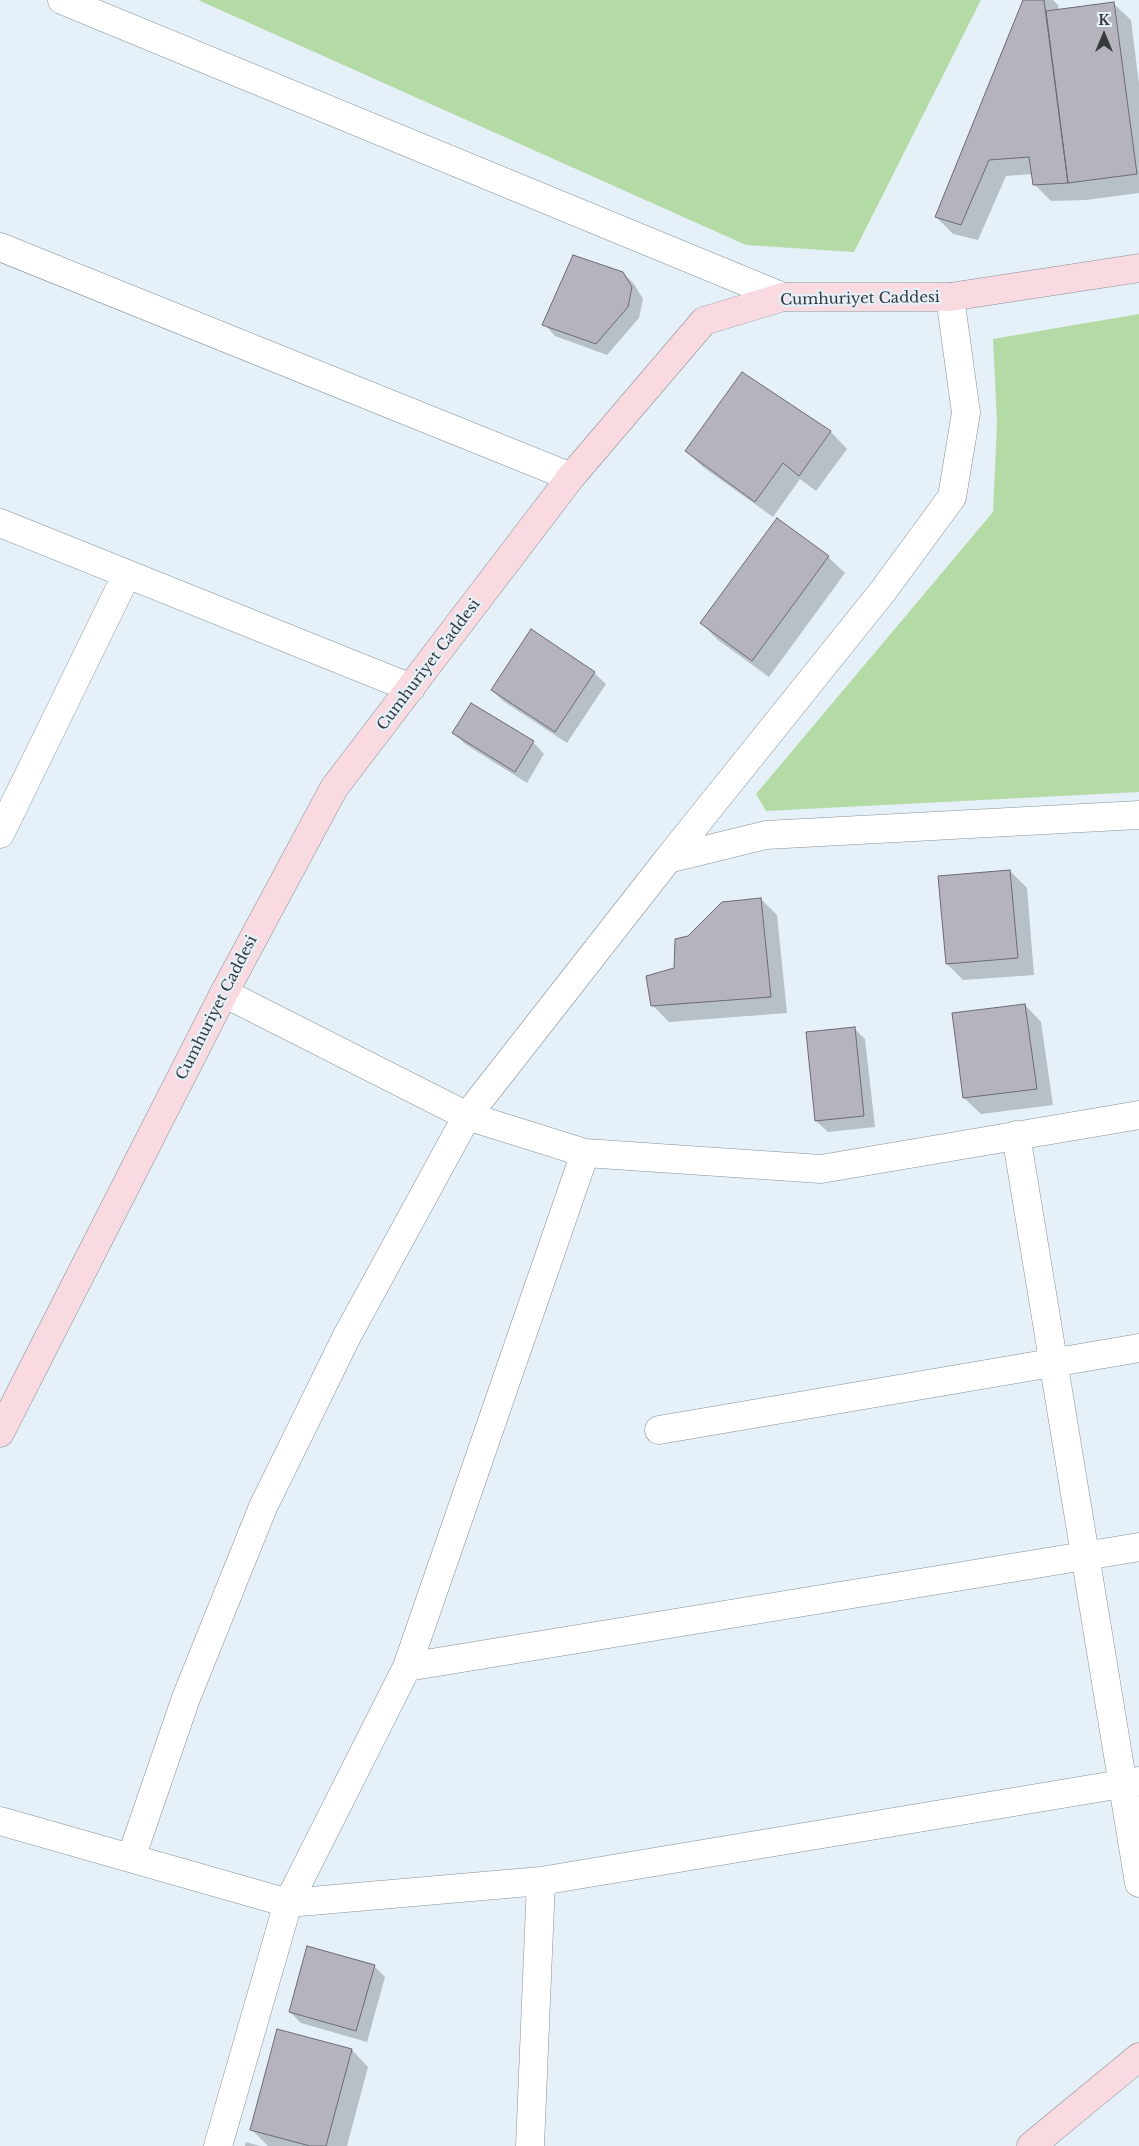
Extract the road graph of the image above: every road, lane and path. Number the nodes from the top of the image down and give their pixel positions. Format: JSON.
{"nodes":[{"id":1,"x":62,"y":0,"type":"edge"},
{"id":2,"x":0,"y":247,"type":"edge"},
{"id":3,"x":1139,"y":268,"type":"edge"},
{"id":4,"x":783,"y":297,"type":"junction"},
{"id":5,"x":950,"y":297,"type":"junction"},
{"id":6,"x":571,"y":477,"type":"junction"},
{"id":7,"x":0,"y":523,"type":"edge"},
{"id":8,"x":127,"y":574,"type":"junction"},
{"id":9,"x":411,"y":688,"type":"junction"},
{"id":10,"x":1139,"y":815,"type":"edge"},
{"id":11,"x":0,"y":834,"type":"edge"},
{"id":12,"x":668,"y":859,"type":"junction"},
{"id":13,"x":224,"y":993,"type":"junction"},
{"id":14,"x":1139,"y":1115,"type":"edge"},
{"id":15,"x":468,"y":1116,"type":"junction"},
{"id":16,"x":1016,"y":1135,"type":"junction"},
{"id":17,"x":585,"y":1153,"type":"junction"},
{"id":18,"x":1139,"y":1348,"type":"edge"},
{"id":19,"x":1053,"y":1362,"type":"junction"},
{"id":20,"x":658,"y":1430,"type":"dead end"},
{"id":21,"x":0,"y":1433,"type":"edge"},
{"id":22,"x":1139,"y":1547,"type":"edge"},
{"id":23,"x":1085,"y":1556,"type":"junction"},
{"id":24,"x":407,"y":1667,"type":"junction"},
{"id":25,"x":1131,"y":1782,"type":"edge"},
{"id":26,"x":0,"y":1821,"type":"edge"},
{"id":27,"x":131,"y":1858,"type":"junction"},
{"id":28,"x":541,"y":1881,"type":"junction"},
{"id":29,"x":1139,"y":1883,"type":"edge"},
{"id":30,"x":288,"y":1903,"type":"junction"},
{"id":31,"x":1139,"y":2057,"type":"edge"},
{"id":32,"x":218,"y":2146,"type":"edge"},
{"id":33,"x":530,"y":2146,"type":"edge"},
{"id":34,"x":1030,"y":2146,"type":"edge"}],
"edges":[{"from":1,"to":4,"type":"street"},
{"from":2,"to":6,"type":"street"},
{"from":3,"to":5,"type":"street","name":"Cumhuriyet Caddesi"},
{"from":4,"to":5,"type":"street","name":"Cumhuriyet Caddesi"},
{"from":4,"to":6,"type":"street","name":"Cumhuriyet Caddesi"},
{"from":5,"to":12,"type":"street"},
{"from":6,"to":9,"type":"street","name":"Cumhuriyet Caddesi"},
{"from":7,"to":8,"type":"street"},
{"from":8,"to":9,"type":"street"},
{"from":8,"to":11,"type":"street"},
{"from":9,"to":13,"type":"street","name":"Cumhuriyet Caddesi"},
{"from":10,"to":12,"type":"street"},
{"from":12,"to":15,"type":"street"},
{"from":13,"to":15,"type":"street"},
{"from":13,"to":21,"type":"street","name":"Cumhuriyet Caddesi"},
{"from":14,"to":16,"type":"street"},
{"from":15,"to":17,"type":"street"},
{"from":15,"to":27,"type":"street"},
{"from":16,"to":17,"type":"street"},
{"from":16,"to":19,"type":"street"},
{"from":17,"to":24,"type":"street"},
{"from":18,"to":19,"type":"street"},
{"from":19,"to":20,"type":"street"},
{"from":19,"to":23,"type":"street"},
{"from":22,"to":23,"type":"street"},
{"from":23,"to":24,"type":"street"},
{"from":23,"to":25,"type":"street"},
{"from":24,"to":30,"type":"street"},
{"from":25,"to":28,"type":"street"},
{"from":25,"to":29,"type":"street"},
{"from":26,"to":27,"type":"street"},
{"from":27,"to":30,"type":"street"},
{"from":28,"to":30,"type":"street"},
{"from":28,"to":33,"type":"street"},
{"from":30,"to":32,"type":"street"},
{"from":31,"to":34,"type":"street"}]}
